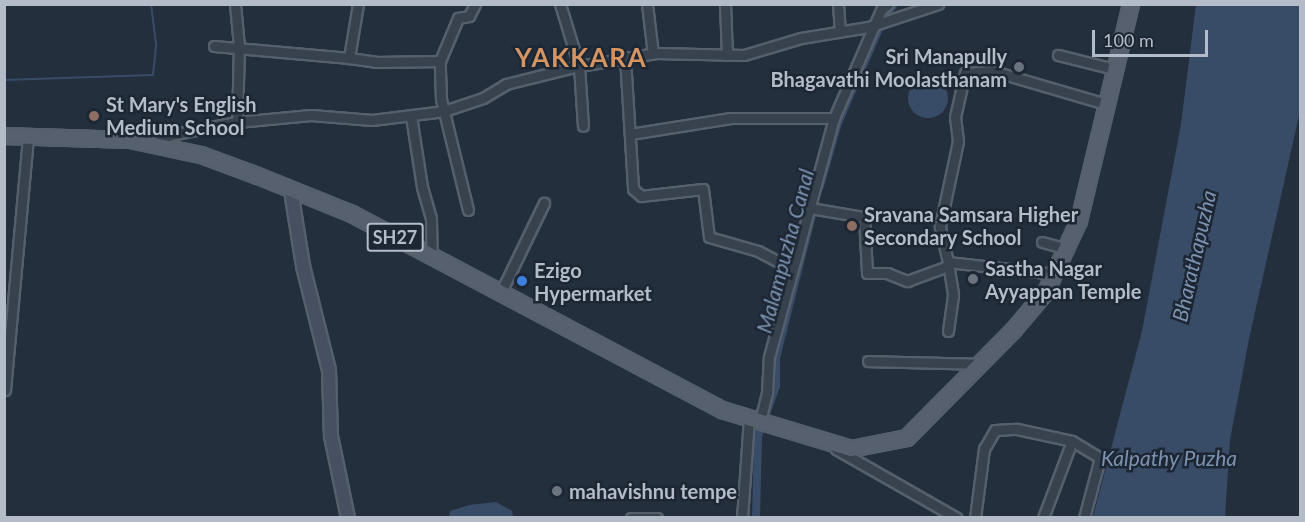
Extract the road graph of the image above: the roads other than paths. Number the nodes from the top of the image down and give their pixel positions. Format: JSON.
{"nodes":[{"id":1,"x":235,"y":4,"type":"edge"},
{"id":2,"x":358,"y":4,"type":"edge"},
{"id":3,"x":475,"y":4,"type":"edge"},
{"id":4,"x":560,"y":4,"type":"edge"},
{"id":5,"x":646,"y":4,"type":"edge"},
{"id":6,"x":724,"y":4,"type":"edge"},
{"id":7,"x":838,"y":4,"type":"edge"},
{"id":8,"x":888,"y":4,"type":"edge"},
{"id":9,"x":938,"y":4,"type":"edge"},
{"id":10,"x":1131,"y":4,"type":"edge"},
{"id":11,"x":881,"y":22,"type":"junction"},
{"id":12,"x":840,"y":30,"type":"junction"},
{"id":13,"x":214,"y":46,"type":"dead end"},
{"id":14,"x":239,"y":46,"type":"junction"},
{"id":15,"x":653,"y":54,"type":"junction"},
{"id":16,"x":728,"y":55,"type":"junction"},
{"id":17,"x":1058,"y":55,"type":"dead end"},
{"id":18,"x":625,"y":57,"type":"junction"},
{"id":19,"x":349,"y":58,"type":"junction"},
{"id":20,"x":440,"y":61,"type":"junction"},
{"id":21,"x":579,"y":66,"type":"junction"},
{"id":22,"x":1114,"y":69,"type":"junction"},
{"id":23,"x":1106,"y":104,"type":"junction"},
{"id":24,"x":444,"y":111,"type":"junction"},
{"id":25,"x":411,"y":116,"type":"junction"},
{"id":26,"x":834,"y":118,"type":"junction"},
{"id":27,"x":237,"y":122,"type":"junction"},
{"id":28,"x":583,"y":126,"type":"dead end"},
{"id":29,"x":630,"y":134,"type":"junction"},
{"id":30,"x":4,"y":136,"type":"edge"},
{"id":31,"x":28,"y":137,"type":"junction"},
{"id":32,"x":154,"y":144,"type":"junction"},
{"id":33,"x":291,"y":191,"type":"junction"},
{"id":34,"x":544,"y":203,"type":"dead end"},
{"id":35,"x":810,"y":208,"type":"junction"},
{"id":36,"x":468,"y":210,"type":"dead end"},
{"id":37,"x":1042,"y":242,"type":"dead end"},
{"id":38,"x":1068,"y":249,"type":"junction"},
{"id":39,"x":432,"y":256,"type":"junction"},
{"id":40,"x":948,"y":264,"type":"junction"},
{"id":41,"x":792,"y":269,"type":"junction"},
{"id":42,"x":1055,"y":274,"type":"junction"},
{"id":43,"x":501,"y":292,"type":"junction"},
{"id":44,"x":948,"y":331,"type":"dead end"},
{"id":45,"x":868,"y":361,"type":"dead end"},
{"id":46,"x":981,"y":364,"type":"junction"},
{"id":47,"x":5,"y":390,"type":"edge"},
{"id":48,"x":759,"y":421,"type":"junction"},
{"id":49,"x":1072,"y":441,"type":"junction"},
{"id":50,"x":826,"y":444,"type":"junction"},
{"id":51,"x":741,"y":517,"type":"edge"},
{"id":52,"x":348,"y":518,"type":"edge"},
{"id":53,"x":631,"y":518,"type":"edge"},
{"id":54,"x":657,"y":518,"type":"edge"},
{"id":55,"x":957,"y":518,"type":"edge"},
{"id":56,"x":975,"y":518,"type":"edge"},
{"id":57,"x":1043,"y":518,"type":"edge"},
{"id":58,"x":1084,"y":518,"type":"edge"}],
"edges":[{"from":1,"to":14,"type":"street"},
{"from":2,"to":19,"type":"street"},
{"from":3,"to":20,"type":"street"},
{"from":4,"to":21,"type":"street"},
{"from":5,"to":15,"type":"street"},
{"from":6,"to":16,"type":"street"},
{"from":7,"to":12,"type":"street"},
{"from":8,"to":11,"type":"street"},
{"from":9,"to":11,"type":"street"},
{"from":10,"to":22,"type":"main road","number":"SH27"},
{"from":11,"to":12,"type":"street"},
{"from":11,"to":26,"type":"street"},
{"from":12,"to":16,"type":"street"},
{"from":13,"to":14,"type":"street"},
{"from":14,"to":19,"type":"street"},
{"from":14,"to":27,"type":"street"},
{"from":15,"to":16,"type":"street"},
{"from":15,"to":18,"type":"street"},
{"from":17,"to":22,"type":"street"},
{"from":18,"to":21,"type":"street"},
{"from":18,"to":29,"type":"street"},
{"from":19,"to":20,"type":"street"},
{"from":20,"to":24,"type":"street"},
{"from":21,"to":24,"type":"street"},
{"from":21,"to":28,"type":"street"},
{"from":22,"to":23,"type":"main road","number":"SH27"},
{"from":23,"to":38,"type":"main road","number":"SH27"},
{"from":23,"to":40,"type":"street"},
{"from":24,"to":25,"type":"street"},
{"from":24,"to":36,"type":"street"},
{"from":25,"to":27,"type":"street"},
{"from":25,"to":39,"type":"street"},
{"from":26,"to":29,"type":"street"},
{"from":26,"to":35,"type":"street"},
{"from":27,"to":32,"type":"street"},
{"from":29,"to":41,"type":"street"},
{"from":30,"to":31,"type":"main road","number":"SH27"},
{"from":31,"to":32,"type":"main road","number":"SH27"},
{"from":31,"to":47,"type":"street"},
{"from":32,"to":33,"type":"main road","number":"SH27"},
{"from":33,"to":39,"type":"main road","number":"SH27"},
{"from":33,"to":52,"type":"street"},
{"from":34,"to":43,"type":"street"},
{"from":35,"to":40,"type":"street"},
{"from":35,"to":41,"type":"street"},
{"from":37,"to":38,"type":"street"},
{"from":38,"to":42,"type":"main road","number":"SH27"},
{"from":39,"to":43,"type":"main road","number":"SH27"},
{"from":40,"to":42,"type":"street"},
{"from":40,"to":44,"type":"street"},
{"from":41,"to":48,"type":"street"},
{"from":42,"to":46,"type":"main road","number":"SH27"},
{"from":43,"to":48,"type":"main road","number":"SH27"},
{"from":45,"to":46,"type":"street"},
{"from":46,"to":50,"type":"main road","number":"SH27"},
{"from":48,"to":50,"type":"main road","number":"SH27"},
{"from":48,"to":51,"type":"street"},
{"from":49,"to":56,"type":"street"},
{"from":49,"to":57,"type":"street"},
{"from":49,"to":58,"type":"street"},
{"from":50,"to":55,"type":"street"},
{"from":53,"to":54,"type":"street"}]}
